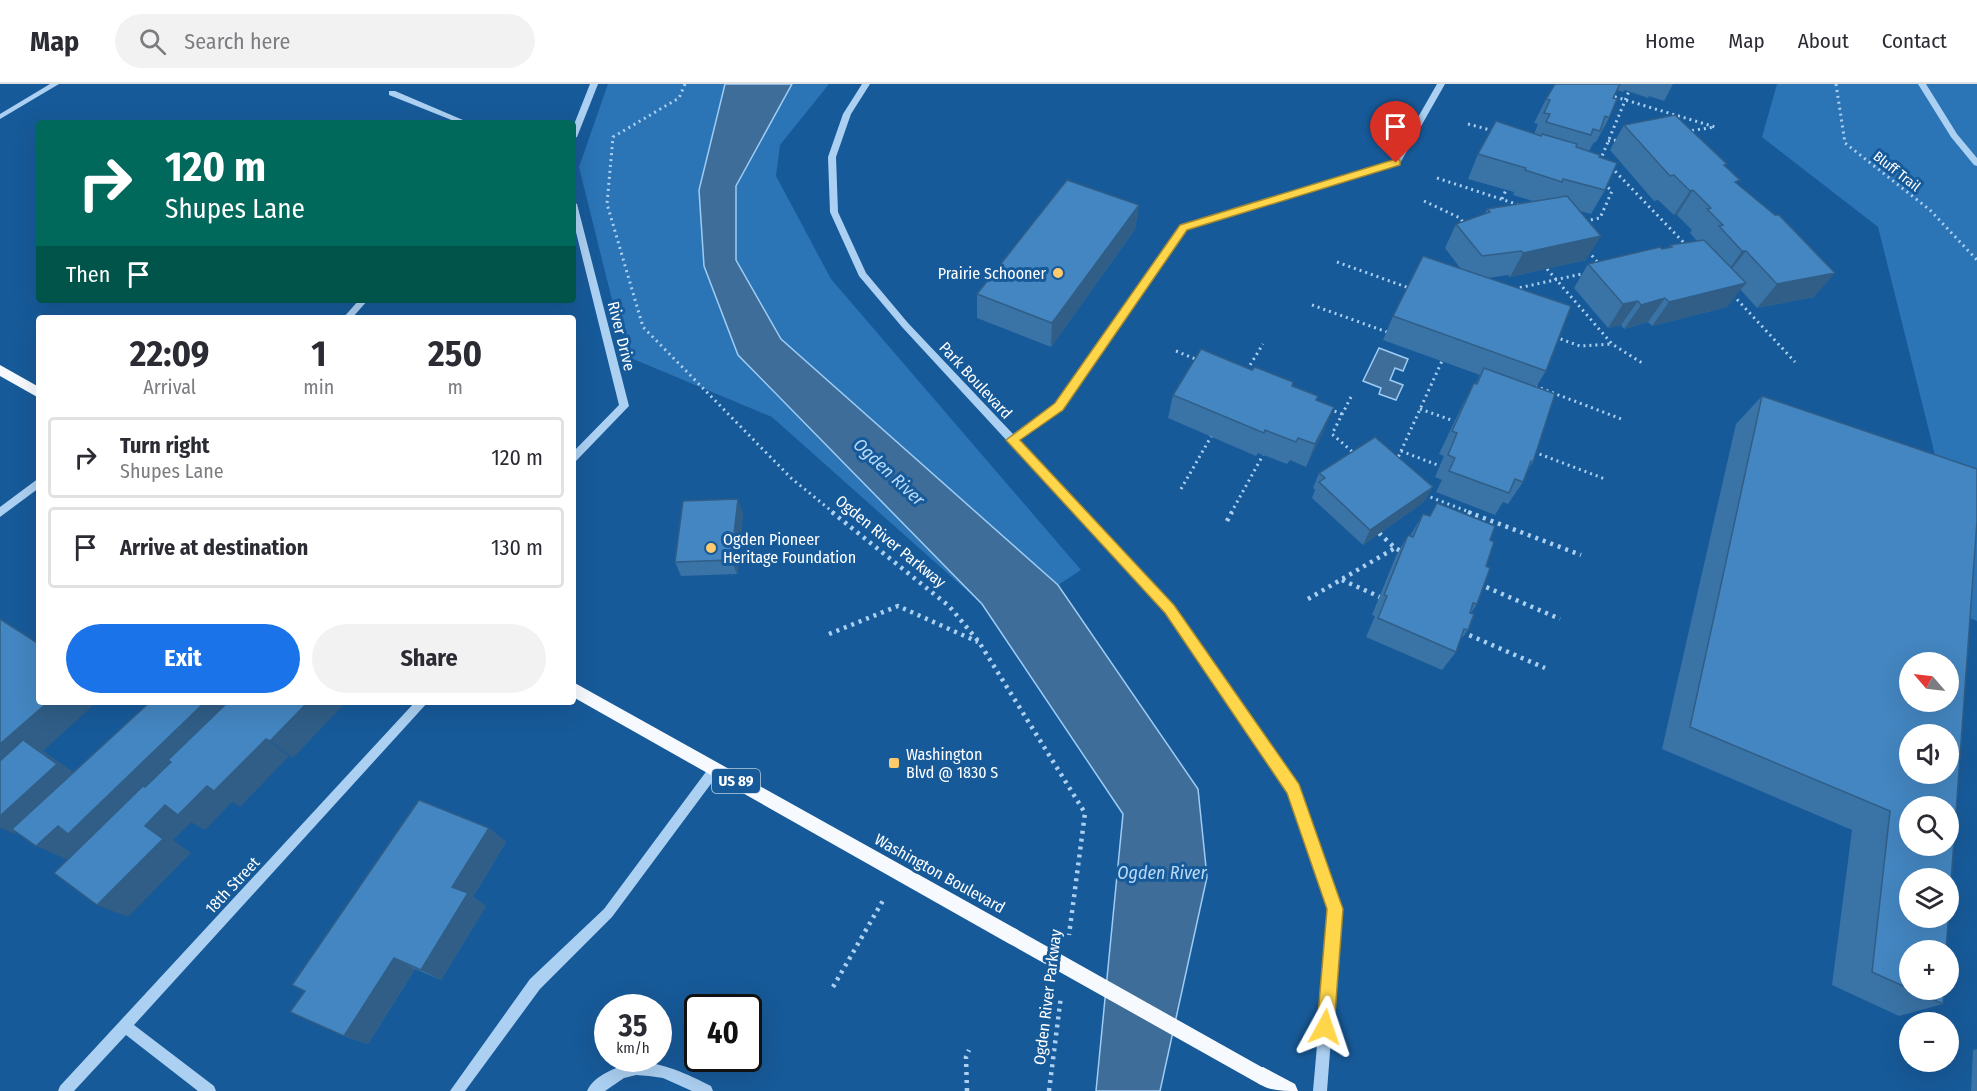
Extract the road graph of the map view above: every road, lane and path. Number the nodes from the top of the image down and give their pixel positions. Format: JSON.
{"nodes":[{"id":1,"x":55,"y":84,"type":"edge"},
{"id":2,"x":594,"y":84,"type":"edge"},
{"id":3,"x":685,"y":84,"type":"edge"},
{"id":4,"x":866,"y":84,"type":"edge"},
{"id":5,"x":1441,"y":84,"type":"edge"},
{"id":6,"x":1836,"y":84,"type":"edge"},
{"id":7,"x":1922,"y":84,"type":"edge"},
{"id":8,"x":1629,"y":91,"type":"dead end"},
{"id":9,"x":392,"y":93,"type":"dead end"},
{"id":10,"x":1604,"y":94,"type":"edge"},
{"id":11,"x":1625,"y":100,"type":"junction"},
{"id":12,"x":0,"y":117,"type":"edge"},
{"id":13,"x":459,"y":120,"type":"edge"},
{"id":14,"x":1468,"y":124,"type":"dead end"},
{"id":15,"x":576,"y":129,"type":"edge"},
{"id":16,"x":1497,"y":132,"type":"edge"},
{"id":17,"x":1679,"y":132,"type":"edge"},
{"id":18,"x":1620,"y":140,"type":"dead end"},
{"id":19,"x":1608,"y":141,"type":"junction"},
{"id":20,"x":1977,"y":163,"type":"edge"},
{"id":21,"x":1437,"y":178,"type":"dead end"},
{"id":22,"x":1599,"y":180,"type":"edge"},
{"id":23,"x":1506,"y":190,"type":"edge"},
{"id":24,"x":1502,"y":200,"type":"junction"},
{"id":25,"x":1424,"y":201,"type":"dead end"},
{"id":26,"x":1514,"y":203,"type":"junction"},
{"id":27,"x":1523,"y":206,"type":"edge"},
{"id":28,"x":1510,"y":211,"type":"edge"},
{"id":29,"x":576,"y":216,"type":"edge"},
{"id":30,"x":1583,"y":222,"type":"edge"},
{"id":31,"x":1470,"y":231,"type":"edge"},
{"id":32,"x":1581,"y":243,"type":"edge"},
{"id":33,"x":1691,"y":250,"type":"edge"},
{"id":34,"x":1977,"y":260,"type":"edge"},
{"id":35,"x":1337,"y":262,"type":"dead end"},
{"id":36,"x":1547,"y":269,"type":"edge"},
{"id":37,"x":1604,"y":269,"type":"edge"},
{"id":38,"x":1595,"y":272,"type":"edge"},
{"id":39,"x":1556,"y":280,"type":"junction"},
{"id":40,"x":1409,"y":288,"type":"edge"},
{"id":41,"x":1512,"y":290,"type":"edge"},
{"id":42,"x":1731,"y":293,"type":"edge"},
{"id":43,"x":361,"y":303,"type":"edge"},
{"id":44,"x":1312,"y":306,"type":"dead end"},
{"id":45,"x":350,"y":315,"type":"edge"},
{"id":46,"x":1387,"y":332,"type":"dead end"},
{"id":47,"x":1554,"y":337,"type":"edge"},
{"id":48,"x":1263,"y":344,"type":"dead end"},
{"id":49,"x":1612,"y":344,"type":"junction"},
{"id":50,"x":1176,"y":351,"type":"dead end"},
{"id":51,"x":1442,"y":361,"type":"edge"},
{"id":52,"x":1205,"y":362,"type":"edge"},
{"id":53,"x":1795,"y":362,"type":"dead end"},
{"id":54,"x":1642,"y":363,"type":"dead end"},
{"id":55,"x":0,"y":370,"type":"edge"},
{"id":56,"x":1243,"y":377,"type":"edge"},
{"id":57,"x":1535,"y":386,"type":"edge"},
{"id":58,"x":36,"y":391,"type":"edge"},
{"id":59,"x":1351,"y":397,"type":"dead end"},
{"id":60,"x":1324,"y":407,"type":"edge"},
{"id":61,"x":1420,"y":409,"type":"junction"},
{"id":62,"x":1342,"y":414,"type":"junction"},
{"id":63,"x":1624,"y":420,"type":"dead end"},
{"id":64,"x":1454,"y":421,"type":"edge"},
{"id":65,"x":1212,"y":435,"type":"edge"},
{"id":66,"x":1012,"y":440,"type":"junction"},
{"id":67,"x":1401,"y":451,"type":"junction"},
{"id":68,"x":1530,"y":451,"type":"edge"},
{"id":69,"x":576,"y":455,"type":"edge"},
{"id":70,"x":1263,"y":455,"type":"edge"},
{"id":71,"x":1360,"y":458,"type":"edge"},
{"id":72,"x":1440,"y":466,"type":"dead end"},
{"id":73,"x":1393,"y":470,"type":"edge"},
{"id":74,"x":1605,"y":479,"type":"dead end"},
{"id":75,"x":36,"y":484,"type":"edge"},
{"id":76,"x":1181,"y":489,"type":"dead end"},
{"id":77,"x":1423,"y":495,"type":"edge"},
{"id":78,"x":0,"y":513,"type":"edge"},
{"id":79,"x":1227,"y":521,"type":"dead end"},
{"id":80,"x":1379,"y":533,"type":"edge"},
{"id":81,"x":1395,"y":548,"type":"junction"},
{"id":82,"x":1403,"y":552,"type":"edge"},
{"id":83,"x":1581,"y":555,"type":"dead end"},
{"id":84,"x":1341,"y":580,"type":"junction"},
{"id":85,"x":1473,"y":581,"type":"edge"},
{"id":86,"x":1380,"y":597,"type":"dead end"},
{"id":87,"x":1308,"y":599,"type":"dead end"},
{"id":88,"x":1560,"y":619,"type":"dead end"},
{"id":89,"x":1456,"y":630,"type":"edge"},
{"id":90,"x":829,"y":634,"type":"dead end"},
{"id":91,"x":979,"y":642,"type":"junction"},
{"id":92,"x":1545,"y":668,"type":"dead end"},
{"id":93,"x":576,"y":691,"type":"edge"},
{"id":94,"x":419,"y":705,"type":"edge"},
{"id":95,"x":715,"y":768,"type":"junction"},
{"id":96,"x":899,"y":872,"type":"junction"},
{"id":97,"x":1068,"y":940,"type":"dead end"},
{"id":98,"x":833,"y":987,"type":"dead end"},
{"id":99,"x":1062,"y":987,"type":"dead end"},
{"id":100,"x":125,"y":1026,"type":"junction"},
{"id":101,"x":969,"y":1050,"type":"dead end"},
{"id":102,"x":65,"y":1091,"type":"edge"},
{"id":103,"x":209,"y":1091,"type":"edge"},
{"id":104,"x":457,"y":1091,"type":"edge"},
{"id":105,"x":594,"y":1091,"type":"edge"},
{"id":106,"x":706,"y":1091,"type":"edge"},
{"id":107,"x":967,"y":1091,"type":"edge"},
{"id":108,"x":1049,"y":1091,"type":"edge"},
{"id":109,"x":1288,"y":1091,"type":"edge"},
{"id":110,"x":1320,"y":1091,"type":"edge"}],
"edges":[{"from":1,"to":12,"type":"street"},
{"from":2,"to":15,"type":"street"},
{"from":3,"to":91,"type":"path","name":"Ogden River Parkway"},
{"from":4,"to":66,"type":"street","name":"Park Boulevard"},
{"from":5,"to":66,"type":"street"},
{"from":6,"to":34,"type":"path","name":"Bluff Trail"},
{"from":7,"to":20,"type":"street"},
{"from":8,"to":11,"type":"path"},
{"from":9,"to":13,"type":"street"},
{"from":10,"to":11,"type":"path"},
{"from":11,"to":17,"type":"path"},
{"from":11,"to":19,"type":"path"},
{"from":14,"to":16,"type":"path"},
{"from":18,"to":19,"type":"path"},
{"from":19,"to":33,"type":"path"},
{"from":21,"to":24,"type":"path"},
{"from":22,"to":30,"type":"path"},
{"from":23,"to":24,"type":"path"},
{"from":24,"to":26,"type":"path"},
{"from":25,"to":31,"type":"path"},
{"from":26,"to":27,"type":"path"},
{"from":26,"to":28,"type":"path"},
{"from":29,"to":69,"type":"street","name":"River Drive"},
{"from":32,"to":37,"type":"path"},
{"from":35,"to":40,"type":"path"},
{"from":36,"to":39,"type":"path"},
{"from":38,"to":39,"type":"path"},
{"from":39,"to":41,"type":"path"},
{"from":39,"to":49,"type":"path"},
{"from":42,"to":53,"type":"path"},
{"from":43,"to":45,"type":"street"},
{"from":44,"to":46,"type":"path"},
{"from":47,"to":49,"type":"path"},
{"from":48,"to":56,"type":"path"},
{"from":49,"to":54,"type":"path"},
{"from":50,"to":52,"type":"path"},
{"from":51,"to":61,"type":"path"},
{"from":55,"to":58,"type":"main road"},
{"from":57,"to":63,"type":"path"},
{"from":59,"to":62,"type":"path"},
{"from":60,"to":62,"type":"path"},
{"from":61,"to":64,"type":"path"},
{"from":61,"to":67,"type":"path"},
{"from":62,"to":71,"type":"path"},
{"from":65,"to":76,"type":"path"},
{"from":66,"to":110,"type":"street","name":"Park Boulevard"},
{"from":67,"to":72,"type":"path"},
{"from":67,"to":73,"type":"path"},
{"from":68,"to":74,"type":"path"},
{"from":70,"to":79,"type":"path"},
{"from":75,"to":78,"type":"street"},
{"from":77,"to":83,"type":"path"},
{"from":80,"to":81,"type":"path"},
{"from":81,"to":82,"type":"path"},
{"from":81,"to":84,"type":"path"},
{"from":84,"to":86,"type":"path"},
{"from":84,"to":87,"type":"path"},
{"from":85,"to":88,"type":"path"},
{"from":89,"to":92,"type":"path"},
{"from":90,"to":91,"type":"path"},
{"from":91,"to":97,"type":"path","name":"Ogden River Parkway"},
{"from":93,"to":95,"type":"main road","name":"Washington Boulevard","number":"US 89"},
{"from":94,"to":100,"type":"street","name":"18th Street"},
{"from":95,"to":96,"type":"main road","name":"Washington Boulevard","number":"US 89"},
{"from":95,"to":104,"type":"street"},
{"from":96,"to":98,"type":"path"},
{"from":96,"to":109,"type":"main road","name":"Washington Boulevard","number":"US 89","bridge":true},
{"from":99,"to":108,"type":"path","name":"Ogden River Parkway"},
{"from":100,"to":102,"type":"street","name":"18th Street"},
{"from":100,"to":103,"type":"street"},
{"from":101,"to":107,"type":"path"},
{"from":105,"to":106,"type":"street"}]}
